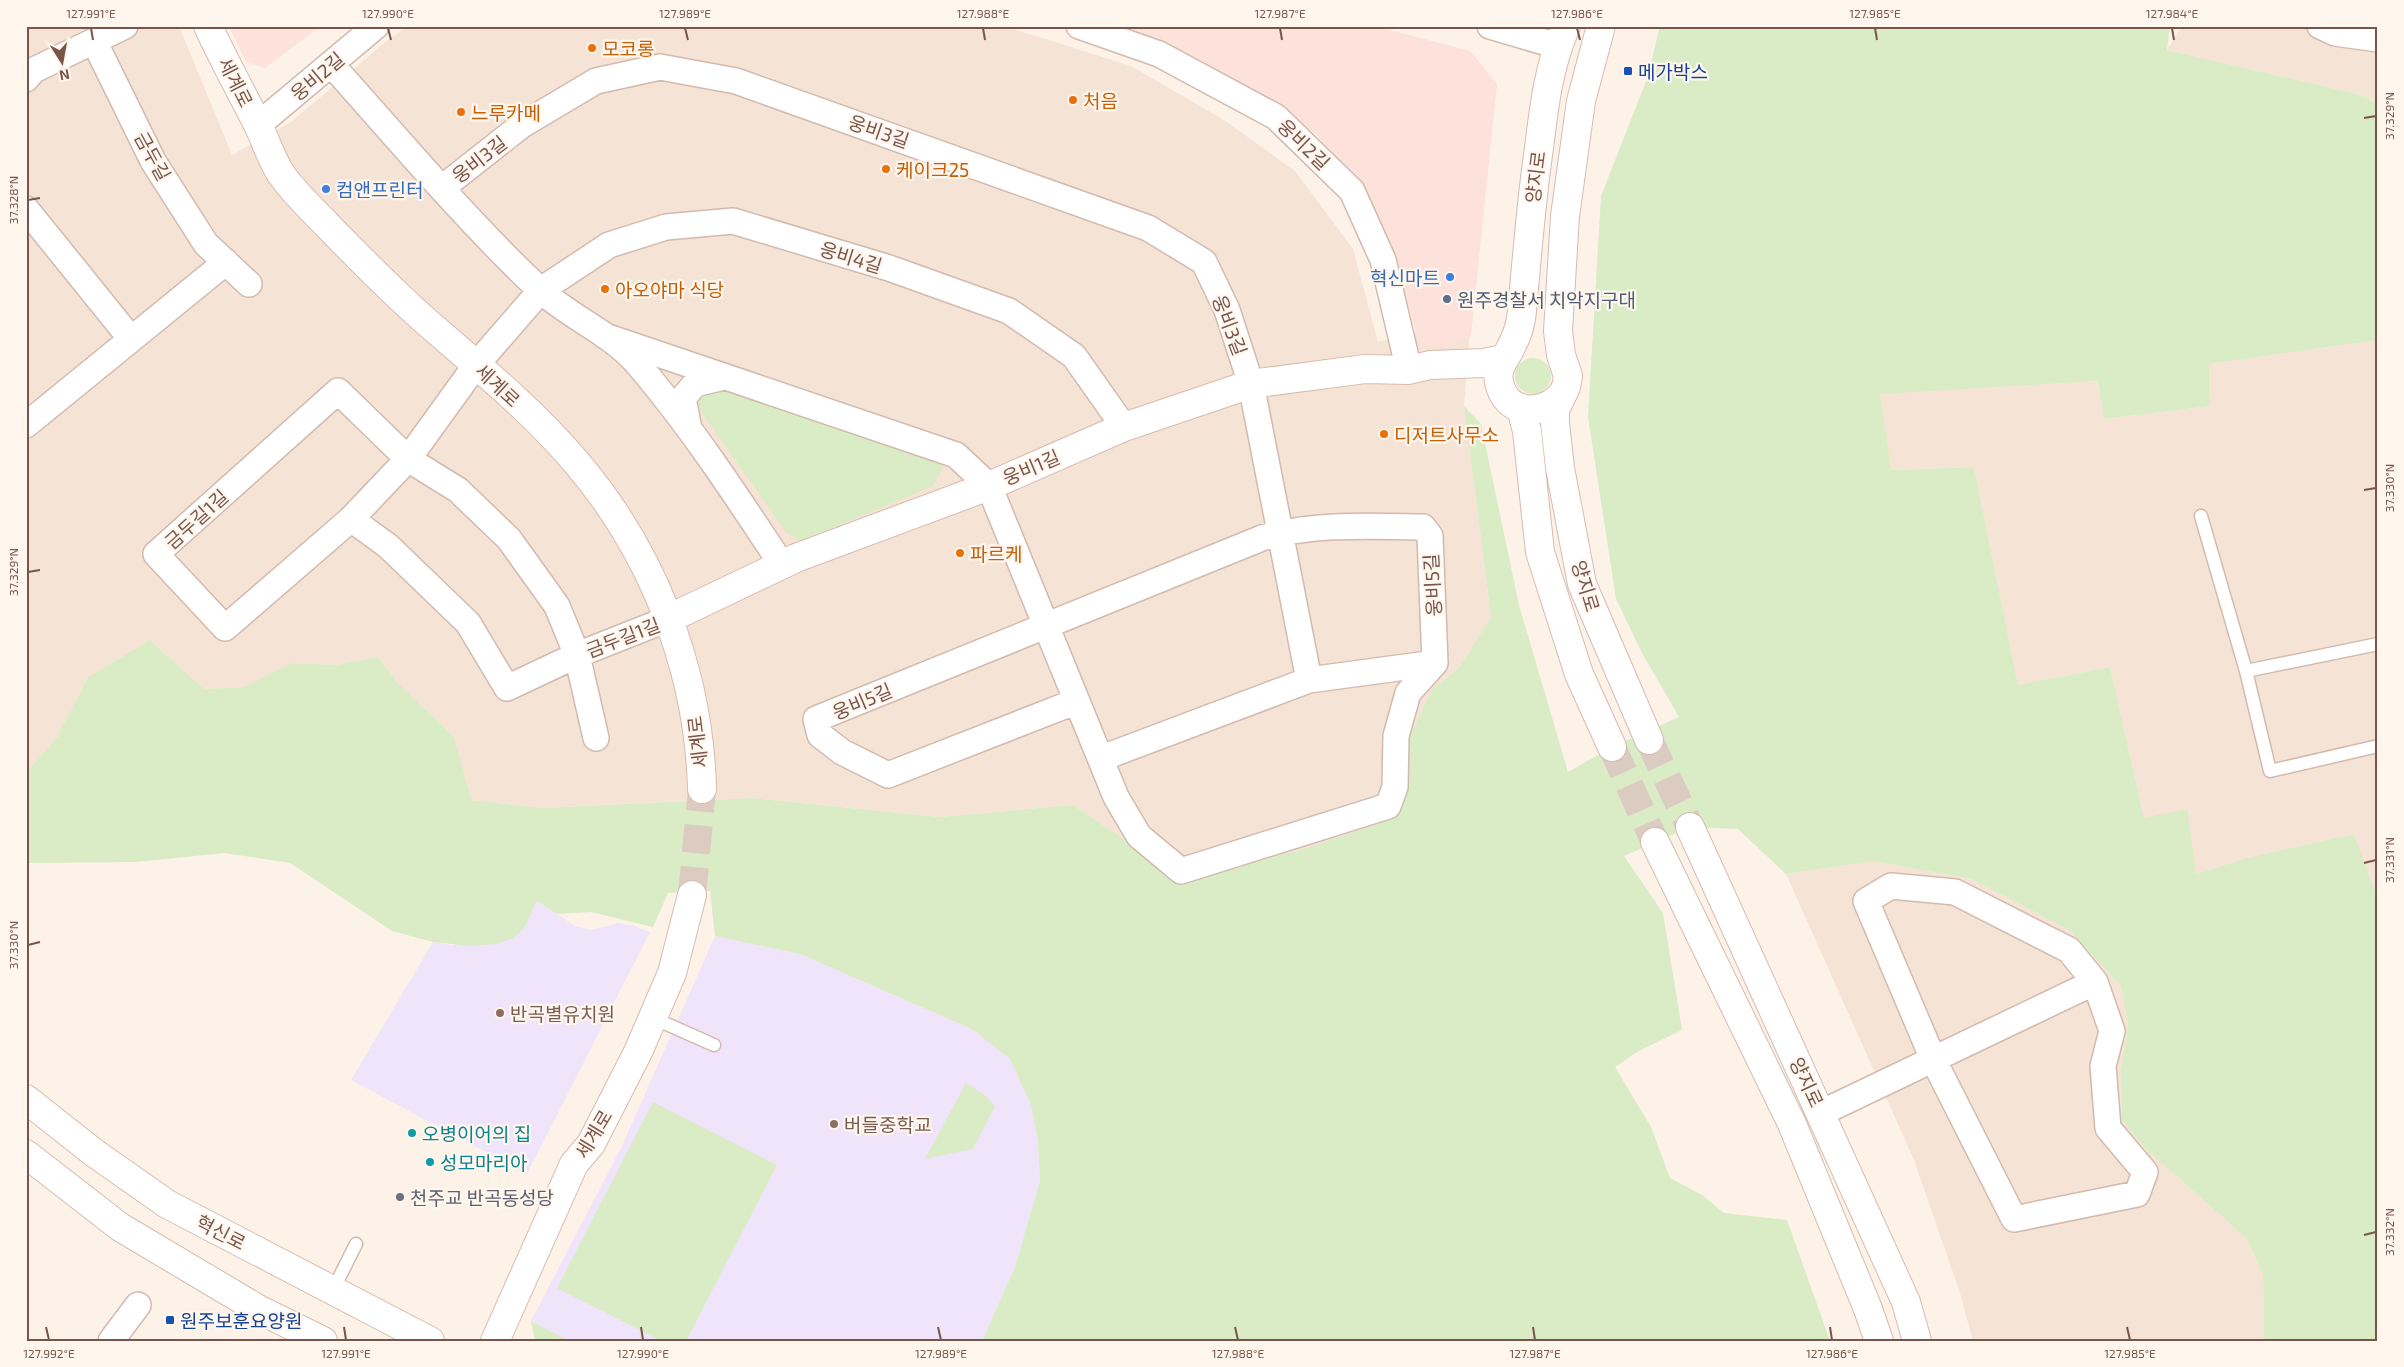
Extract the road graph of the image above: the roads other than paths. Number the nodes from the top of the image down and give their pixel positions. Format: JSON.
{"nodes":[{"id":1,"x":125,"y":26,"type":"edge"},
{"id":2,"x":208,"y":26,"type":"edge"},
{"id":3,"x":376,"y":26,"type":"edge"},
{"id":4,"x":1079,"y":26,"type":"edge"},
{"id":5,"x":1490,"y":26,"type":"edge"},
{"id":6,"x":1601,"y":26,"type":"edge"},
{"id":7,"x":2320,"y":26,"type":"edge"},
{"id":8,"x":1558,"y":32,"type":"edge"},
{"id":9,"x":2378,"y":39,"type":"edge"},
{"id":10,"x":94,"y":41,"type":"junction"},
{"id":11,"x":331,"y":64,"type":"junction"},
{"id":12,"x":26,"y":79,"type":"edge"},
{"id":13,"x":258,"y":125,"type":"junction"},
{"id":14,"x":442,"y":188,"type":"junction"},
{"id":15,"x":26,"y":208,"type":"edge"},
{"id":16,"x":226,"y":262,"type":"junction"},
{"id":17,"x":249,"y":284,"type":"dead end"},
{"id":18,"x":541,"y":290,"type":"junction"},
{"id":19,"x":605,"y":336,"type":"junction"},
{"id":20,"x":131,"y":339,"type":"junction"},
{"id":21,"x":1559,"y":343,"type":"junction"},
{"id":22,"x":1508,"y":356,"type":"junction"},
{"id":23,"x":476,"y":364,"type":"junction"},
{"id":24,"x":1409,"y":370,"type":"junction"},
{"id":25,"x":724,"y":377,"type":"junction"},
{"id":26,"x":1251,"y":384,"type":"junction"},
{"id":27,"x":1561,"y":396,"type":"junction"},
{"id":28,"x":1524,"y":419,"type":"junction"},
{"id":29,"x":26,"y":425,"type":"edge"},
{"id":30,"x":1124,"y":427,"type":"junction"},
{"id":31,"x":690,"y":432,"type":"junction"},
{"id":32,"x":408,"y":459,"type":"junction"},
{"id":33,"x":989,"y":486,"type":"junction"},
{"id":34,"x":2201,"y":516,"type":"dead end"},
{"id":35,"x":351,"y":519,"type":"junction"},
{"id":36,"x":1279,"y":533,"type":"junction"},
{"id":37,"x":782,"y":565,"type":"junction"},
{"id":38,"x":668,"y":619,"type":"junction"},
{"id":39,"x":1044,"y":625,"type":"junction"},
{"id":40,"x":2378,"y":644,"type":"edge"},
{"id":41,"x":577,"y":655,"type":"junction"},
{"id":42,"x":1435,"y":663,"type":"junction"},
{"id":43,"x":2246,"y":671,"type":"junction"},
{"id":44,"x":1309,"y":680,"type":"junction"},
{"id":45,"x":1077,"y":701,"type":"junction"},
{"id":46,"x":596,"y":738,"type":"dead end"},
{"id":47,"x":1649,"y":740,"type":"tunnel mouth"},
{"id":48,"x":2378,"y":746,"type":"edge"},
{"id":49,"x":1612,"y":747,"type":"tunnel mouth"},
{"id":50,"x":1102,"y":758,"type":"junction"},
{"id":51,"x":702,"y":789,"type":"tunnel mouth"},
{"id":52,"x":1690,"y":827,"type":"tunnel mouth"},
{"id":53,"x":1655,"y":842,"type":"tunnel mouth"},
{"id":54,"x":692,"y":895,"type":"tunnel mouth"},
{"id":55,"x":2095,"y":982,"type":"junction"},
{"id":56,"x":653,"y":1018,"type":"junction"},
{"id":57,"x":714,"y":1044,"type":"dead end"},
{"id":58,"x":1933,"y":1059,"type":"junction"},
{"id":59,"x":26,"y":1099,"type":"edge"},
{"id":60,"x":1821,"y":1113,"type":"junction"},
{"id":61,"x":1792,"y":1124,"type":"junction"},
{"id":62,"x":26,"y":1154,"type":"edge"},
{"id":63,"x":356,"y":1244,"type":"dead end"},
{"id":64,"x":333,"y":1290,"type":"junction"},
{"id":65,"x":138,"y":1305,"type":"dead end"},
{"id":66,"x":111,"y":1341,"type":"edge"},
{"id":67,"x":323,"y":1341,"type":"edge"},
{"id":68,"x":430,"y":1341,"type":"edge"},
{"id":69,"x":494,"y":1341,"type":"edge"},
{"id":70,"x":1878,"y":1341,"type":"edge"},
{"id":71,"x":1917,"y":1341,"type":"edge"}],
"edges":[{"from":1,"to":10,"type":"street"},
{"from":2,"to":13,"type":"street","name":"세계로"},
{"from":3,"to":11,"type":"street","name":"웅비2길"},
{"from":4,"to":24,"type":"street","name":"웅비2길"},
{"from":5,"to":8,"type":"street"},
{"from":6,"to":21,"type":"street","name":"양지로"},
{"from":7,"to":9,"type":"street"},
{"from":8,"to":22,"type":"street","name":"양지로"},
{"from":10,"to":12,"type":"street"},
{"from":10,"to":16,"type":"street","name":"금두길"},
{"from":11,"to":13,"type":"street","name":"웅비2길"},
{"from":11,"to":14,"type":"street"},
{"from":13,"to":23,"type":"street","name":"세계로"},
{"from":14,"to":18,"type":"street"},
{"from":14,"to":26,"type":"street","name":"웅비3길"},
{"from":15,"to":20,"type":"street"},
{"from":16,"to":17,"type":"street","name":"금두길"},
{"from":16,"to":20,"type":"street"},
{"from":18,"to":19,"type":"street"},
{"from":18,"to":23,"type":"street","name":"웅비4길"},
{"from":18,"to":30,"type":"street","name":"웅비4길"},
{"from":19,"to":25,"type":"street"},
{"from":19,"to":31,"type":"street"},
{"from":20,"to":29,"type":"street"},
{"from":21,"to":22,"type":"street","name":"웅비1길"},
{"from":21,"to":27,"type":"street","name":"양지로"},
{"from":22,"to":24,"type":"street","name":"웅비1길"},
{"from":22,"to":28,"type":"street"},
{"from":23,"to":32,"type":"street","name":"금두길1길"},
{"from":23,"to":38,"type":"street","name":"세계로"},
{"from":24,"to":26,"type":"street","name":"웅비1길"},
{"from":25,"to":31,"type":"street"},
{"from":25,"to":33,"type":"street"},
{"from":26,"to":30,"type":"street","name":"웅비1길"},
{"from":26,"to":36,"type":"street"},
{"from":27,"to":28,"type":"street"},
{"from":27,"to":47,"type":"street","name":"양지로"},
{"from":28,"to":49,"type":"street","name":"양지로"},
{"from":30,"to":33,"type":"street","name":"웅비1길"},
{"from":31,"to":37,"type":"street"},
{"from":32,"to":35,"type":"street","name":"금두길1길"},
{"from":32,"to":35,"type":"street","name":"금두길1길"},
{"from":32,"to":41,"type":"street","name":"금두길1길"},
{"from":33,"to":37,"type":"street","name":"웅비1길"},
{"from":33,"to":39,"type":"street"},
{"from":34,"to":43,"type":"lane"},
{"from":35,"to":41,"type":"street","name":"금두길1길"},
{"from":36,"to":39,"type":"street","name":"웅비5길"},
{"from":36,"to":42,"type":"street","name":"웅비5길"},
{"from":36,"to":44,"type":"street"},
{"from":37,"to":38,"type":"street","name":"웅비1길"},
{"from":38,"to":41,"type":"street","name":"금두길1길"},
{"from":38,"to":51,"type":"street","name":"세계로"},
{"from":39,"to":45,"type":"street"},
{"from":39,"to":45,"type":"street","name":"웅비5길"},
{"from":40,"to":43,"type":"lane"},
{"from":41,"to":46,"type":"street"},
{"from":42,"to":44,"type":"street"},
{"from":42,"to":50,"type":"street"},
{"from":43,"to":48,"type":"lane"},
{"from":44,"to":50,"type":"street"},
{"from":45,"to":50,"type":"street"},
{"from":52,"to":60,"type":"street","name":"양지로"},
{"from":53,"to":61,"type":"street","name":"양지로"},
{"from":54,"to":56,"type":"street","name":"세계로"},
{"from":55,"to":58,"type":"street"},
{"from":55,"to":58,"type":"street"},
{"from":55,"to":58,"type":"street"},
{"from":56,"to":57,"type":"lane"},
{"from":56,"to":69,"type":"street","name":"세계로"},
{"from":58,"to":60,"type":"street"},
{"from":59,"to":64,"type":"street","name":"혁신로"},
{"from":60,"to":61,"type":"street"},
{"from":60,"to":71,"type":"street","name":"양지로"},
{"from":61,"to":70,"type":"street","name":"양지로"},
{"from":62,"to":67,"type":"street"},
{"from":63,"to":64,"type":"lane"},
{"from":64,"to":68,"type":"street","name":"혁신로"},
{"from":65,"to":66,"type":"street"}]}
